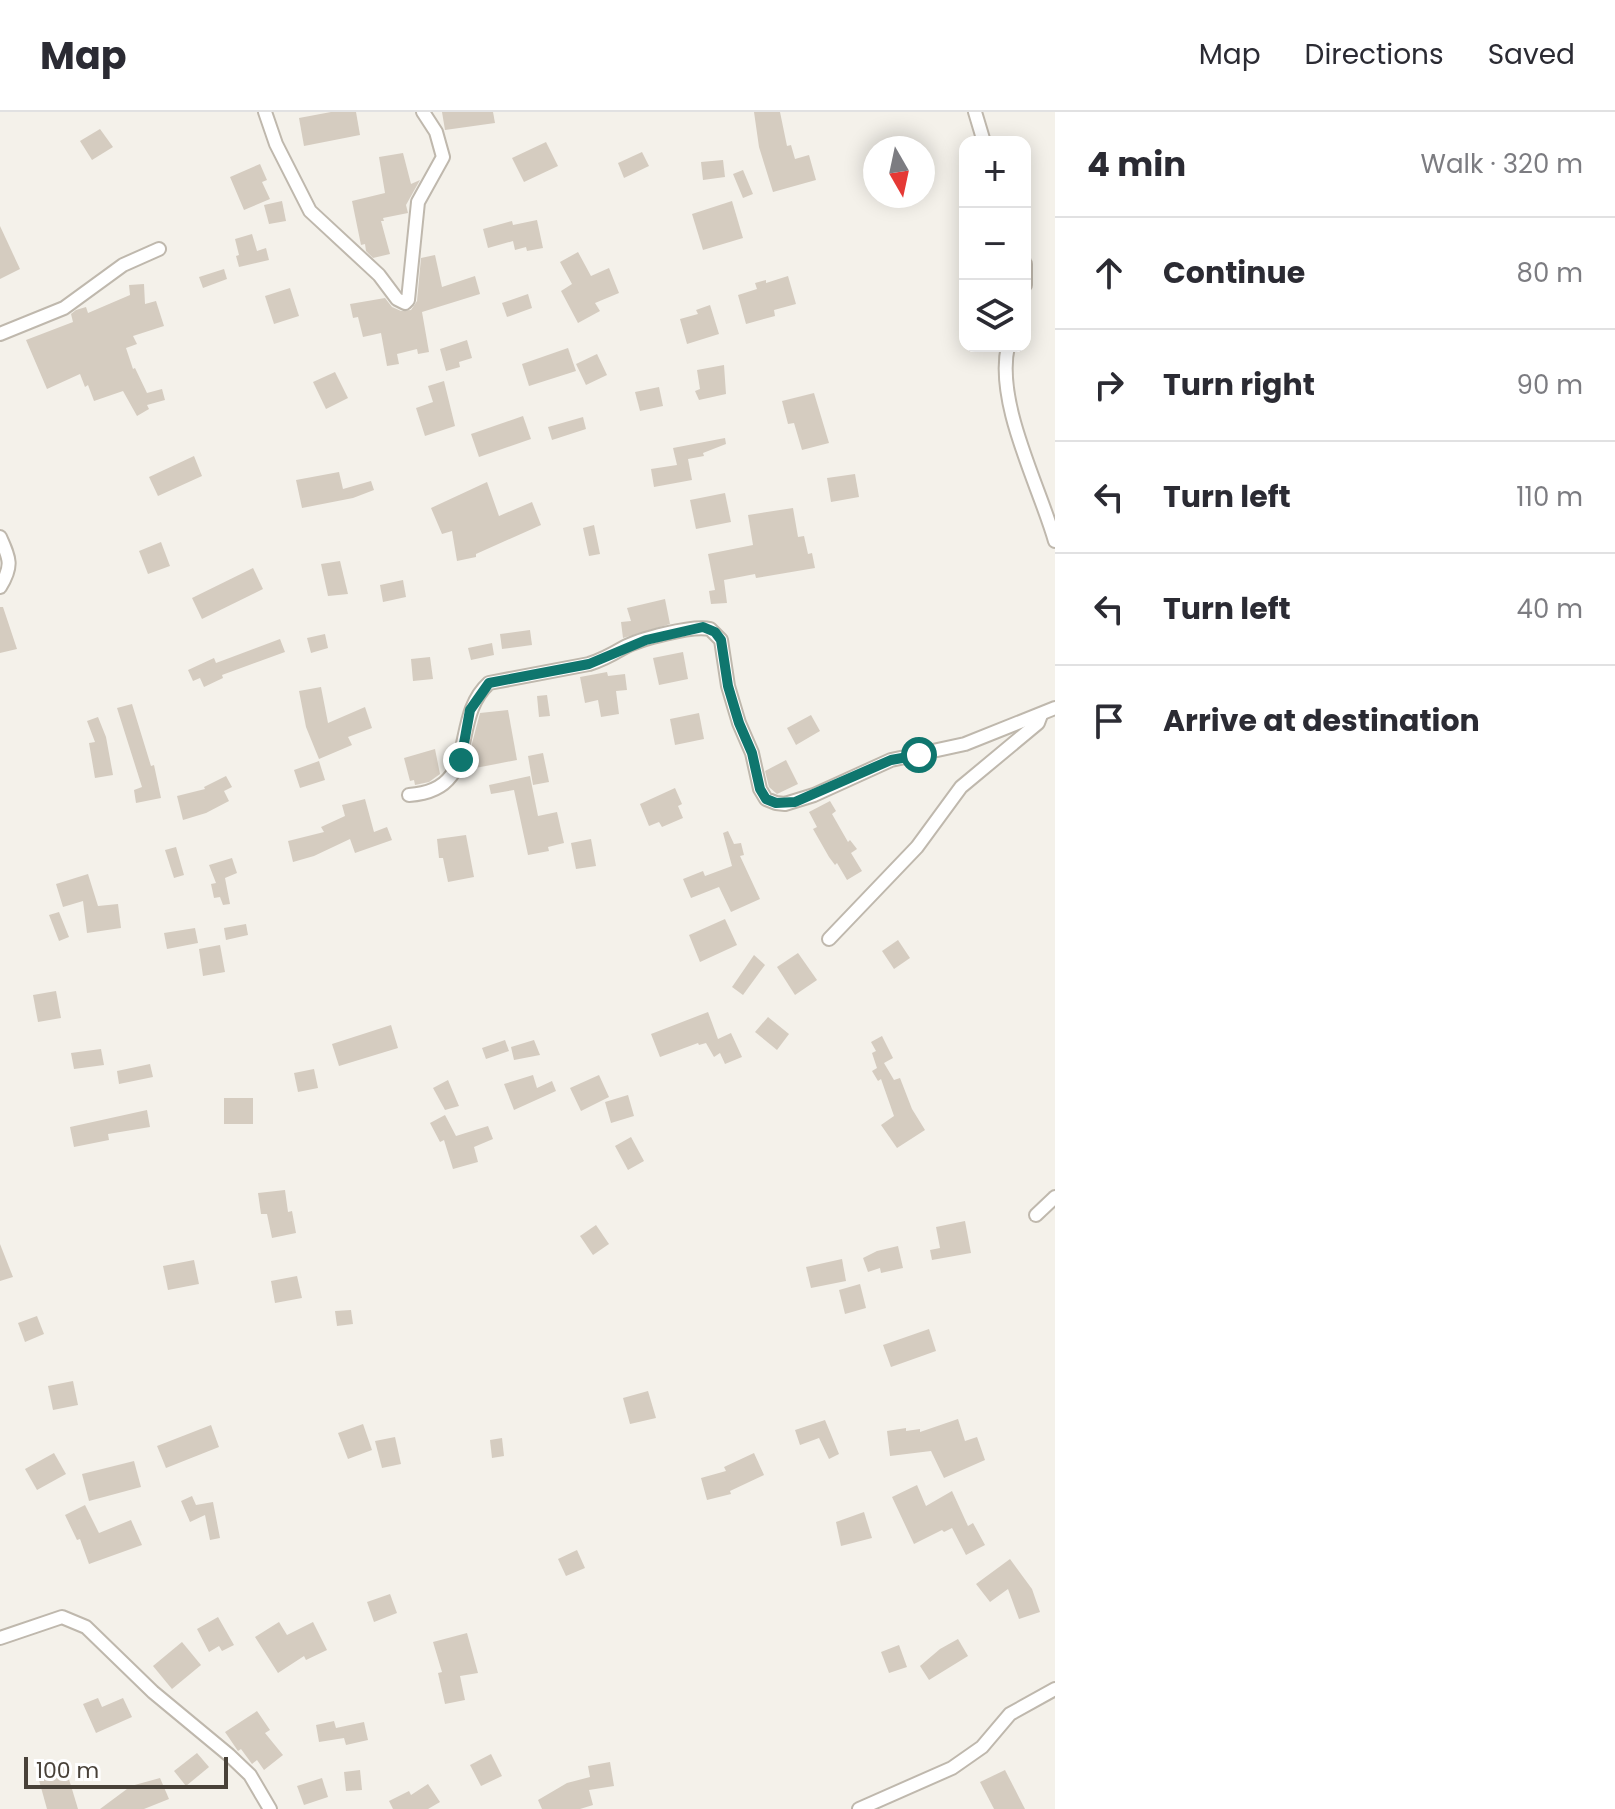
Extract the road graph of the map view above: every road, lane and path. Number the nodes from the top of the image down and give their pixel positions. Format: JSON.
{"nodes":[{"id":1,"x":265,"y":112,"type":"edge"},
{"id":2,"x":423,"y":112,"type":"edge"},
{"id":3,"x":975,"y":112,"type":"edge"},
{"id":4,"x":982,"y":136,"type":"edge"},
{"id":5,"x":159,"y":249,"type":"dead end"},
{"id":6,"x":0,"y":334,"type":"edge"},
{"id":7,"x":1007,"y":352,"type":"edge"},
{"id":8,"x":0,"y":537,"type":"edge"},
{"id":9,"x":1055,"y":541,"type":"edge"},
{"id":10,"x":0,"y":587,"type":"edge"},
{"id":11,"x":1055,"y":708,"type":"edge"},
{"id":12,"x":1041,"y":715,"type":"junction"},
{"id":13,"x":409,"y":795,"type":"dead end"},
{"id":14,"x":829,"y":939,"type":"dead end"},
{"id":15,"x":1055,"y":1197,"type":"edge"},
{"id":16,"x":1036,"y":1215,"type":"dead end"},
{"id":17,"x":0,"y":1638,"type":"edge"},
{"id":18,"x":1055,"y":1689,"type":"edge"},
{"id":19,"x":270,"y":1809,"type":"edge"},
{"id":20,"x":859,"y":1809,"type":"edge"}],
"edges":[{"from":1,"to":2,"type":"street"},
{"from":3,"to":4,"type":"street"},
{"from":5,"to":6,"type":"street"},
{"from":7,"to":9,"type":"street"},
{"from":8,"to":10,"type":"street"},
{"from":11,"to":12,"type":"street"},
{"from":12,"to":13,"type":"street"},
{"from":12,"to":14,"type":"street"},
{"from":15,"to":16,"type":"street"},
{"from":17,"to":19,"type":"street"},
{"from":18,"to":20,"type":"street"}]}
